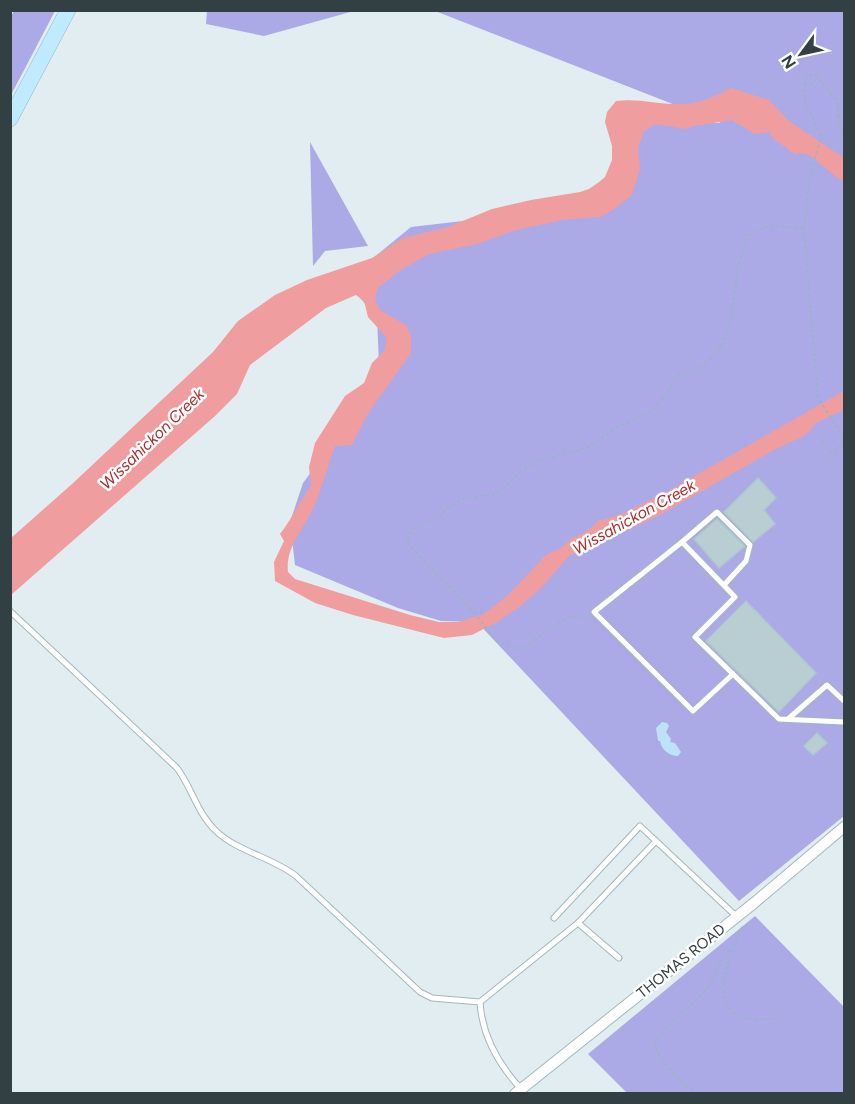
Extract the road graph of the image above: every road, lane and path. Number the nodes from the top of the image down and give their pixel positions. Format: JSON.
{"nodes":[{"id":1,"x":68,"y":10,"type":"edge"},
{"id":2,"x":818,"y":78,"type":"junction"},
{"id":3,"x":805,"y":85,"type":"junction"},
{"id":4,"x":10,"y":119,"type":"edge"},
{"id":5,"x":844,"y":135,"type":"edge"},
{"id":6,"x":804,"y":228,"type":"junction"},
{"id":7,"x":844,"y":438,"type":"edge"},
{"id":8,"x":822,"y":441,"type":"dead end"},
{"id":9,"x":682,"y":542,"type":"junction"},
{"id":10,"x":724,"y":585,"type":"junction"},
{"id":11,"x":10,"y":611,"type":"edge"},
{"id":12,"x":594,"y":612,"type":"junction"},
{"id":13,"x":733,"y":674,"type":"junction"},
{"id":14,"x":844,"y":701,"type":"edge"},
{"id":15,"x":788,"y":719,"type":"junction"},
{"id":16,"x":844,"y":722,"type":"edge"},
{"id":17,"x":844,"y":827,"type":"edge"},
{"id":18,"x":656,"y":841,"type":"junction"},
{"id":19,"x":736,"y":917,"type":"junction"},
{"id":20,"x":554,"y":918,"type":"dead end"},
{"id":21,"x":578,"y":923,"type":"junction"},
{"id":22,"x":731,"y":949,"type":"junction"},
{"id":23,"x":619,"y":958,"type":"dead end"},
{"id":24,"x":480,"y":1002,"type":"junction"},
{"id":25,"x":775,"y":1018,"type":"dead end"},
{"id":26,"x":518,"y":1091,"type":"edge"},
{"id":27,"x":697,"y":1094,"type":"edge"}],
"edges":[{"from":1,"to":4,"type":"main road"},
{"from":2,"to":3,"type":"path"},
{"from":2,"to":3,"type":"path"},
{"from":2,"to":5,"type":"path"},
{"from":3,"to":6,"type":"path"},
{"from":6,"to":7,"type":"path"},
{"from":6,"to":12,"type":"path"},
{"from":7,"to":8,"type":"path"},
{"from":9,"to":10,"type":"lane"},
{"from":9,"to":10,"type":"lane"},
{"from":9,"to":12,"type":"lane"},
{"from":10,"to":13,"type":"lane"},
{"from":11,"to":24,"type":"lane"},
{"from":12,"to":13,"type":"lane"},
{"from":13,"to":15,"type":"lane"},
{"from":14,"to":15,"type":"lane"},
{"from":15,"to":16,"type":"lane"},
{"from":17,"to":19,"type":"street","name":"THOMAS ROAD"},
{"from":18,"to":19,"type":"lane"},
{"from":18,"to":20,"type":"lane"},
{"from":18,"to":21,"type":"lane"},
{"from":19,"to":22,"type":"path"},
{"from":19,"to":26,"type":"street","name":"THOMAS ROAD"},
{"from":21,"to":23,"type":"lane"},
{"from":21,"to":24,"type":"lane"},
{"from":22,"to":25,"type":"path"},
{"from":22,"to":27,"type":"path"},
{"from":24,"to":26,"type":"lane"}]}
